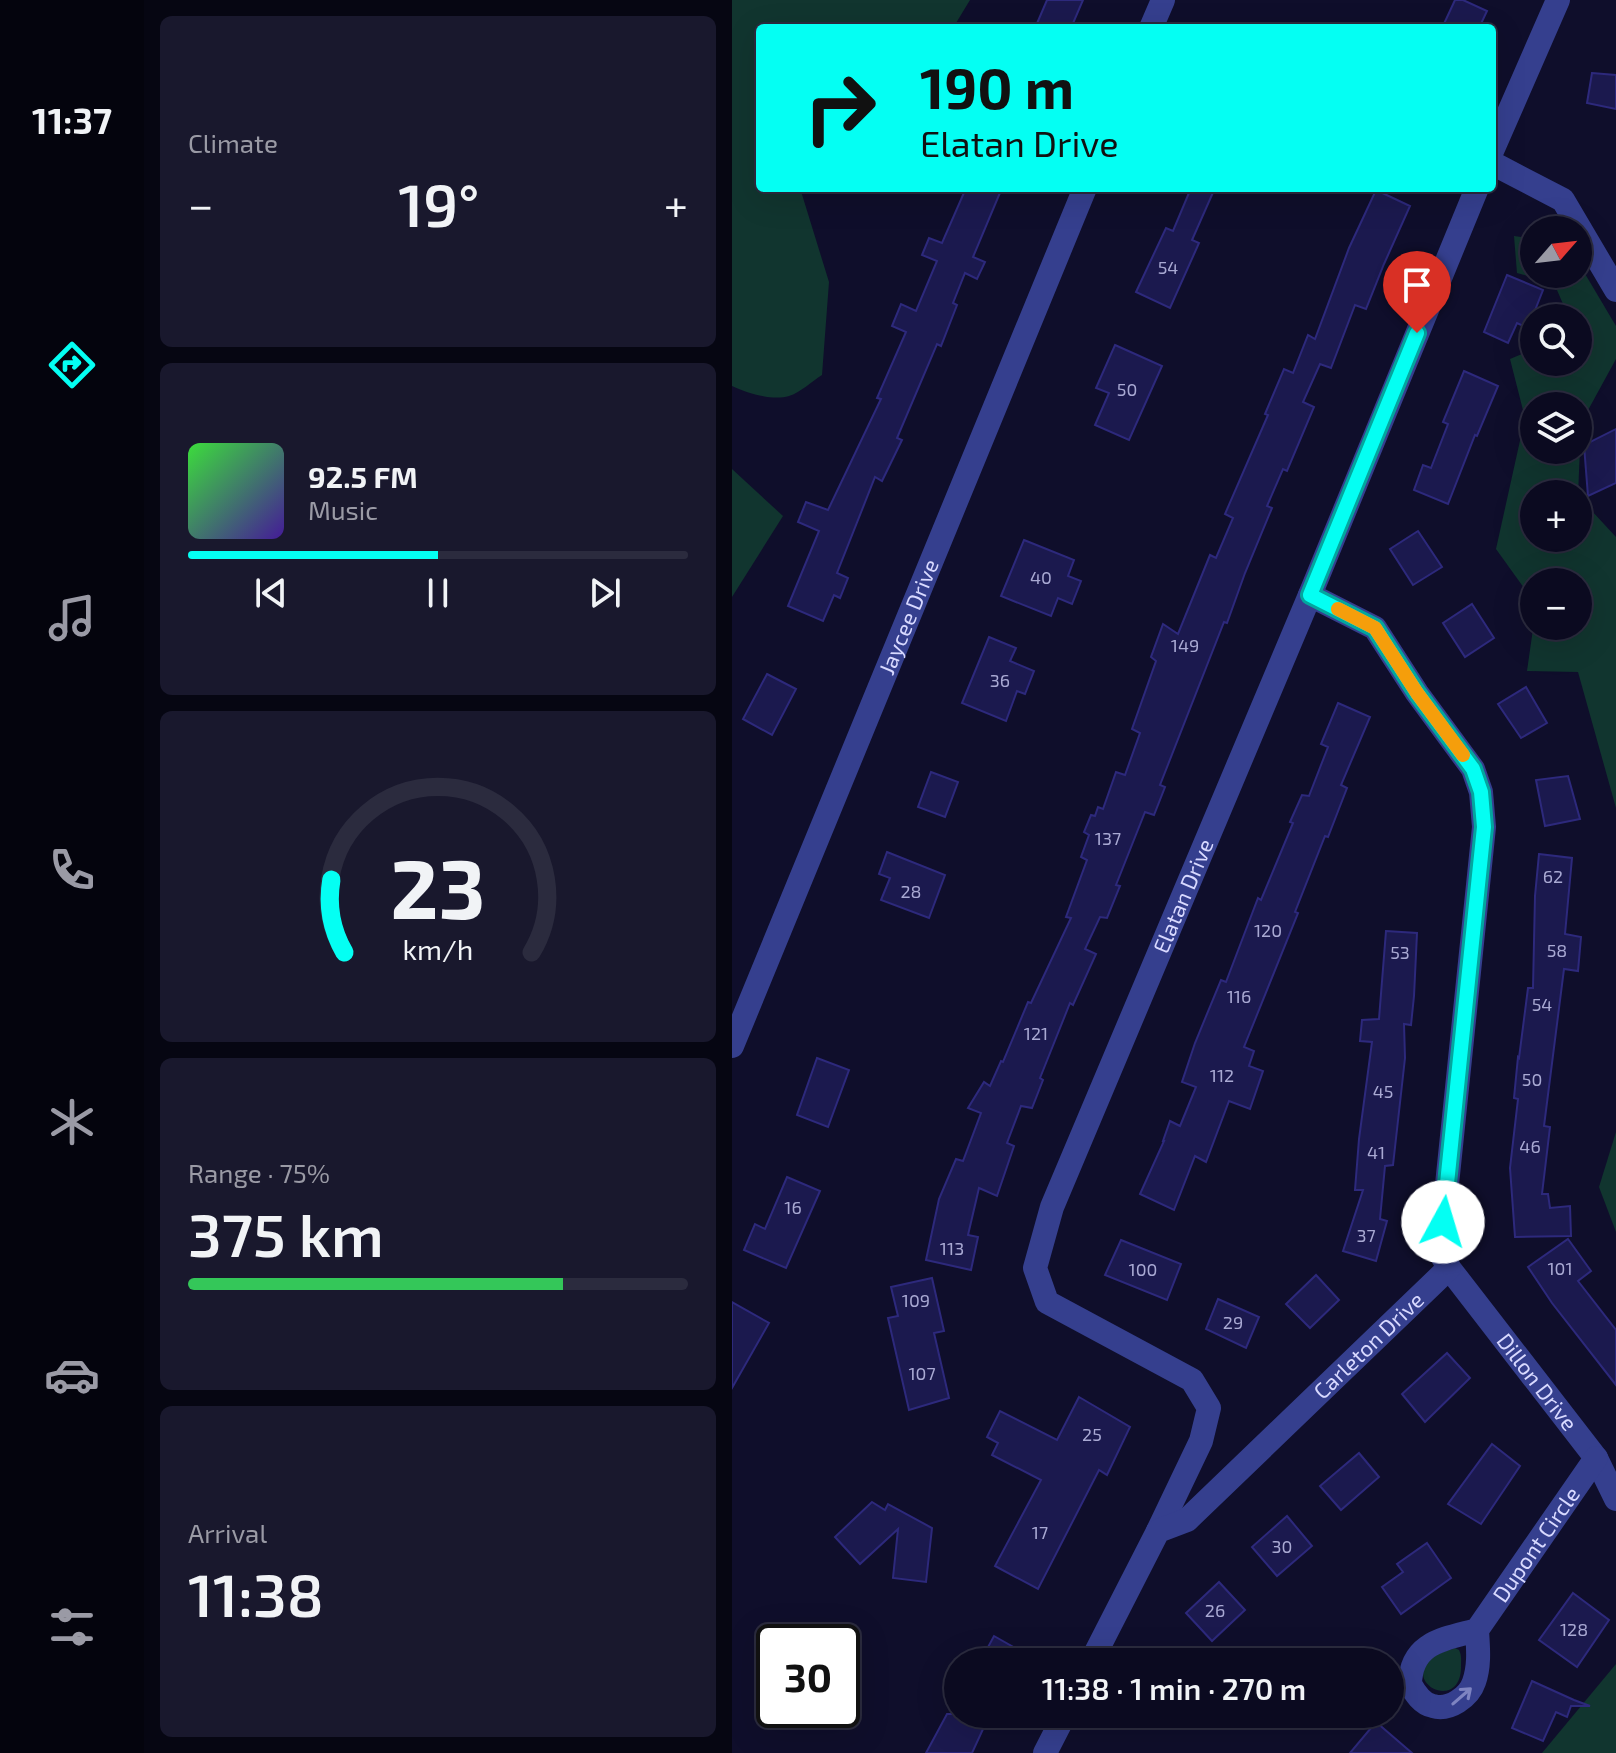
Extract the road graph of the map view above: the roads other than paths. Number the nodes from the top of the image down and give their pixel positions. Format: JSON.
{"nodes":[{"id":1,"x":1163,"y":0,"type":"edge"},
{"id":2,"x":1558,"y":0,"type":"edge"},
{"id":3,"x":1153,"y":24,"type":"edge"},
{"id":4,"x":1496,"y":142,"type":"edge"},
{"id":5,"x":1496,"y":165,"type":"edge"},
{"id":6,"x":1083,"y":192,"type":"edge"},
{"id":7,"x":1475,"y":192,"type":"edge"},
{"id":8,"x":1616,"y":290,"type":"edge"},
{"id":9,"x":1310,"y":595,"type":"junction"},
{"id":10,"x":732,"y":1046,"type":"edge"},
{"id":11,"x":1449,"y":1268,"type":"junction"},
{"id":12,"x":1596,"y":1458,"type":"junction"},
{"id":13,"x":1616,"y":1499,"type":"edge"},
{"id":14,"x":1158,"y":1531,"type":"junction"},
{"id":15,"x":1477,"y":1630,"type":"dead end"},
{"id":16,"x":1098,"y":1648,"type":"edge"},
{"id":17,"x":1058,"y":1728,"type":"edge"},
{"id":18,"x":1045,"y":1753,"type":"edge"}],
"edges":[{"from":1,"to":3,"type":"street"},
{"from":2,"to":4,"type":"street"},
{"from":5,"to":8,"type":"street"},
{"from":6,"to":10,"type":"street","name":"Jaycee Drive"},
{"from":7,"to":9,"type":"street","name":"Elatan Drive"},
{"from":9,"to":11,"type":"street"},
{"from":9,"to":14,"type":"street","name":"Elatan Drive"},
{"from":11,"to":12,"type":"street","name":"Dillon Drive"},
{"from":11,"to":14,"type":"street","name":"Carleton Drive"},
{"from":12,"to":13,"type":"street","name":"Dillon Drive"},
{"from":12,"to":15,"type":"street","name":"Dupont Circle"},
{"from":14,"to":16,"type":"street"},
{"from":17,"to":18,"type":"street"}]}
